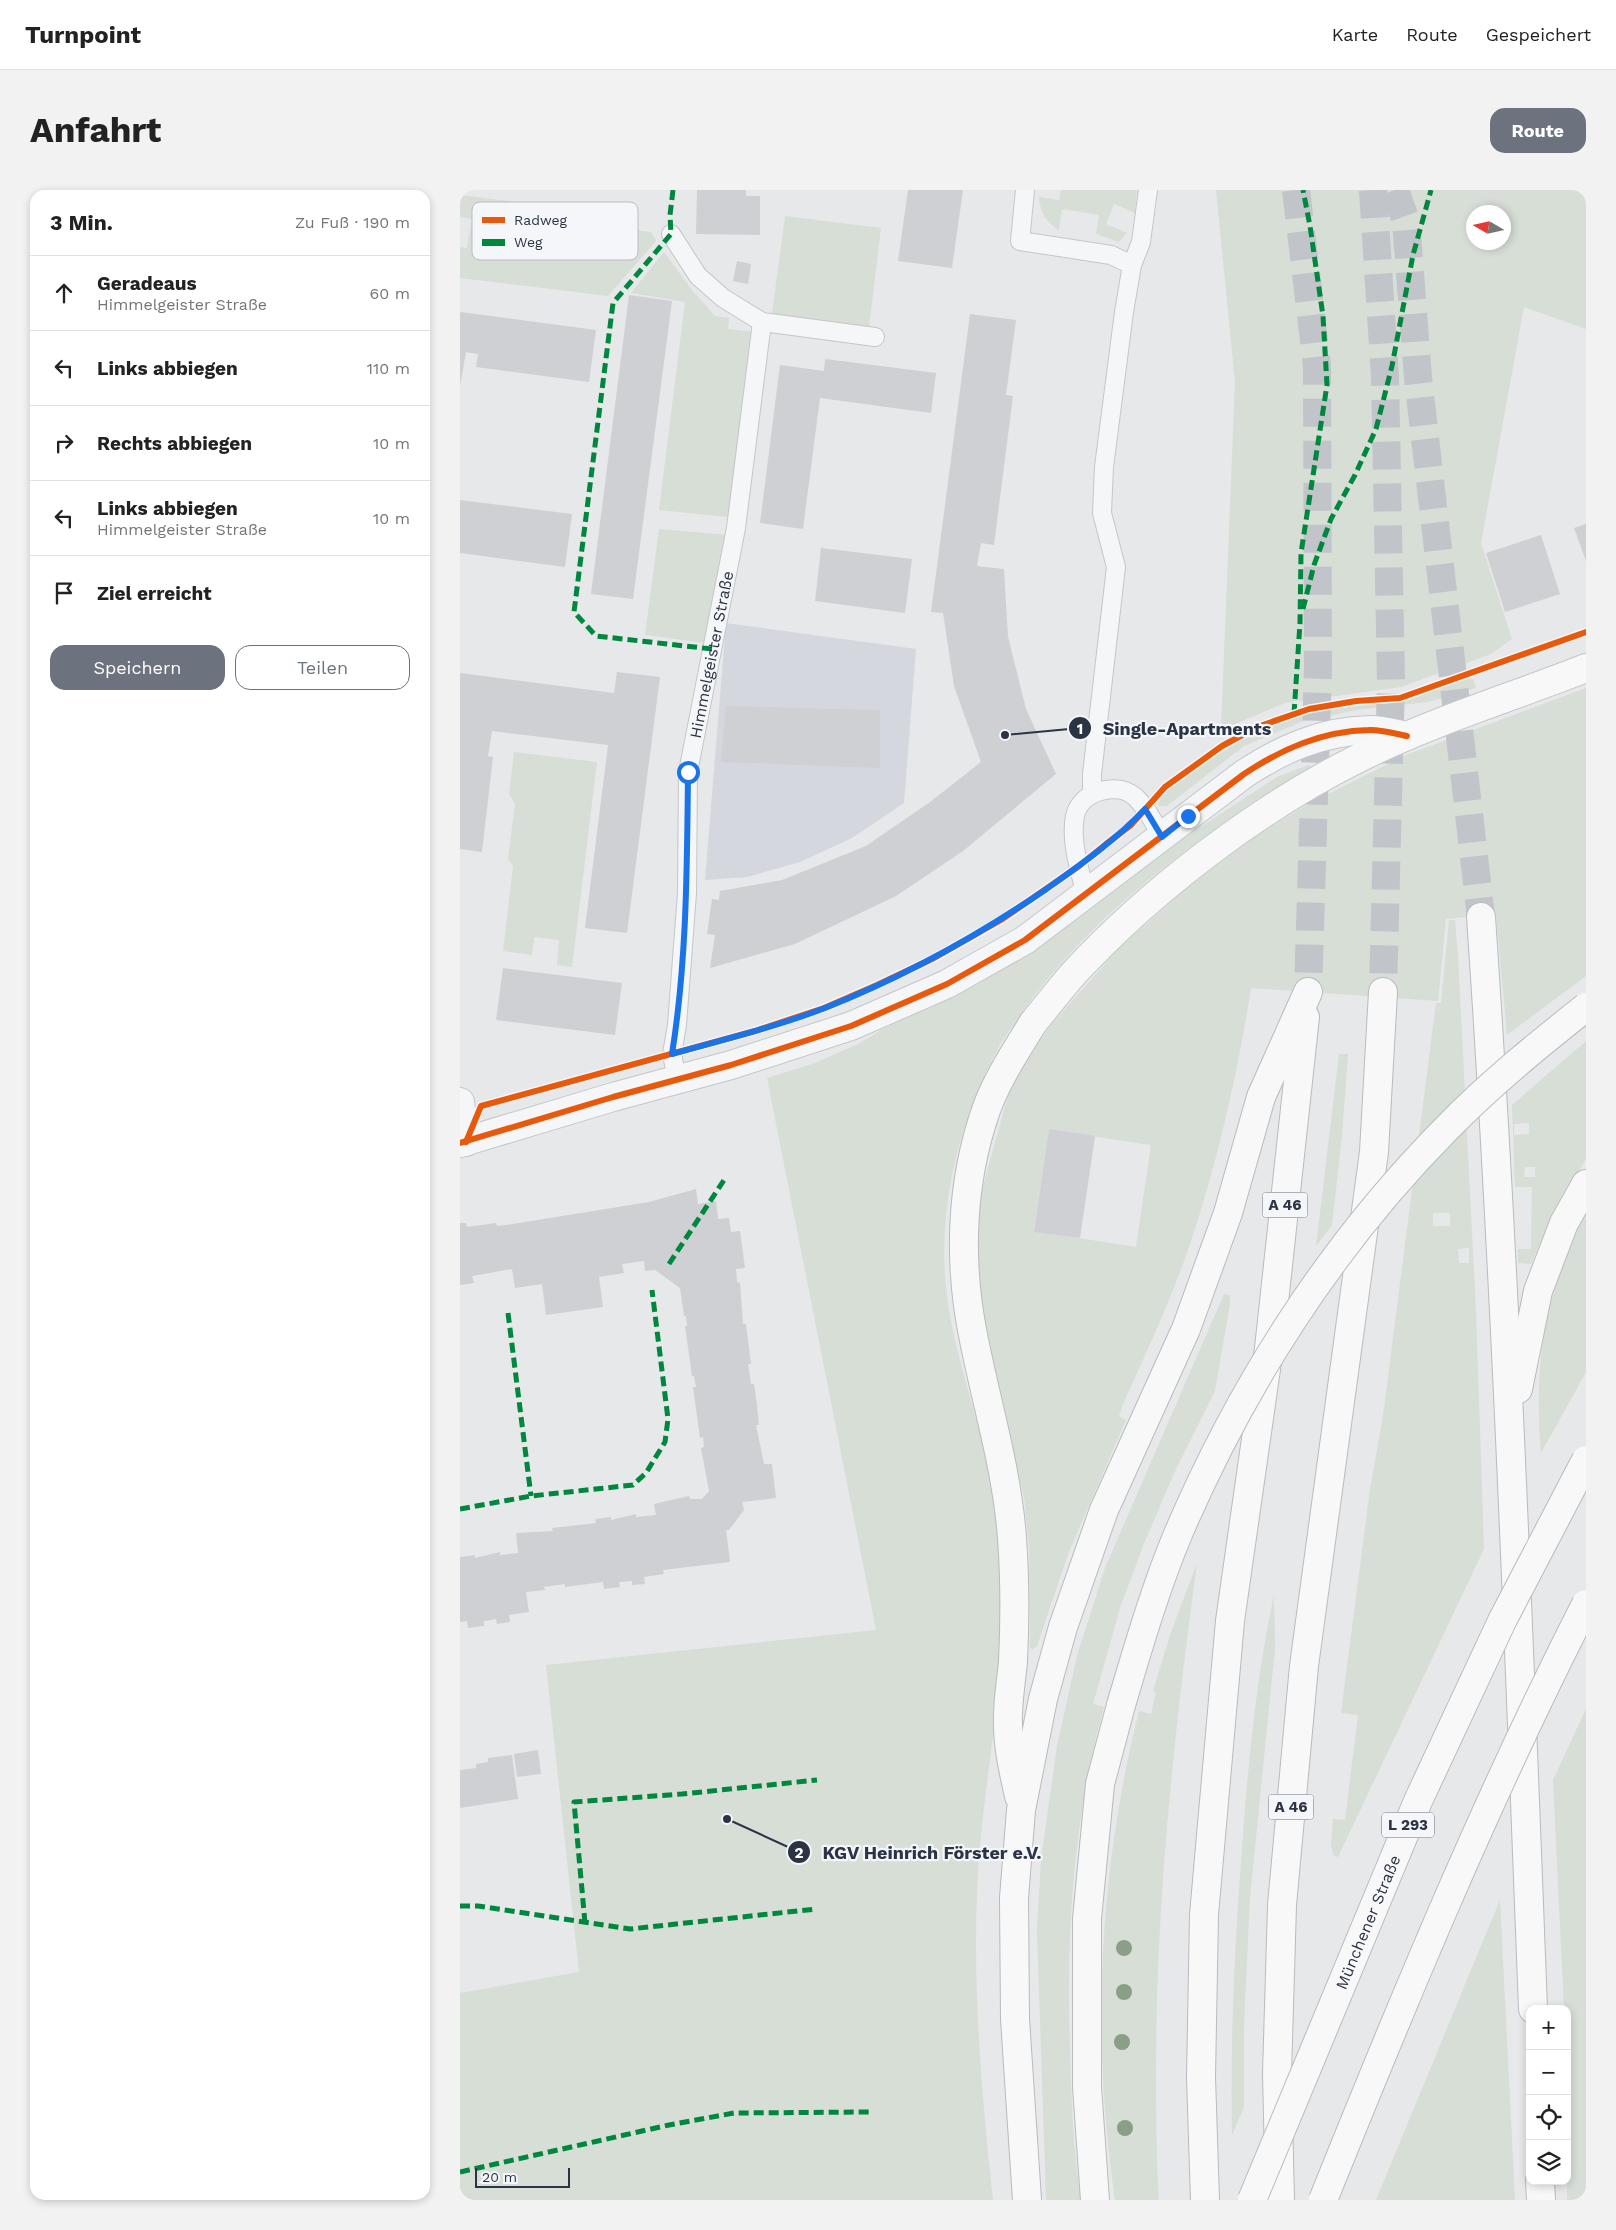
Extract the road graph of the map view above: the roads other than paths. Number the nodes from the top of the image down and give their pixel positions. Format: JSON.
{"nodes":[{"id":1,"x":1025,"y":190,"type":"edge"},
{"id":2,"x":1148,"y":190,"type":"edge"},
{"id":3,"x":671,"y":234,"type":"dead end"},
{"id":4,"x":1132,"y":266,"type":"junction"},
{"id":5,"x":762,"y":322,"type":"junction"},
{"id":6,"x":875,"y":337,"type":"dead end"},
{"id":7,"x":1586,"y":668,"type":"edge"},
{"id":8,"x":1407,"y":736,"type":"junction"},
{"id":9,"x":1092,"y":793,"type":"junction"},
{"id":10,"x":1162,"y":837,"type":"junction"},
{"id":11,"x":1086,"y":895,"type":"junction"},
{"id":12,"x":1481,"y":918,"type":"tunnel mouth"},
{"id":13,"x":1383,"y":992,"type":"tunnel mouth"},
{"id":14,"x":1586,"y":1007,"type":"edge"},
{"id":15,"x":677,"y":1080,"type":"junction"},
{"id":16,"x":460,"y":1102,"type":"edge"},
{"id":17,"x":463,"y":1142,"type":"edge"},
{"id":18,"x":1586,"y":1184,"type":"edge"},
{"id":19,"x":1511,"y":1420,"type":"junction"},
{"id":20,"x":1586,"y":1460,"type":"edge"},
{"id":21,"x":1586,"y":1604,"type":"edge"},
{"id":22,"x":1021,"y":1810,"type":"junction"},
{"id":23,"x":1533,"y":2005,"type":"edge"},
{"id":24,"x":1540,"y":2185,"type":"edge"},
{"id":25,"x":1027,"y":2200,"type":"edge"},
{"id":26,"x":1095,"y":2200,"type":"edge"},
{"id":27,"x":1205,"y":2200,"type":"edge"},
{"id":28,"x":1252,"y":2200,"type":"edge"},
{"id":29,"x":1280,"y":2200,"type":"edge"},
{"id":30,"x":1323,"y":2200,"type":"edge"},
{"id":31,"x":1540,"y":2200,"type":"edge"}],
"edges":[{"from":1,"to":4,"type":"lane"},
{"from":2,"to":4,"type":"lane"},
{"from":3,"to":5,"type":"lane"},
{"from":4,"to":9,"type":"lane"},
{"from":5,"to":6,"type":"lane"},
{"from":5,"to":15,"type":"lane","name":"Himmelgeister Straße"},
{"from":7,"to":8,"type":"main road"},
{"from":8,"to":10,"type":"street"},
{"from":8,"to":22,"type":"main road"},
{"from":9,"to":10,"type":"lane"},
{"from":9,"to":11,"type":"lane"},
{"from":10,"to":11,"type":"street"},
{"from":11,"to":15,"type":"street"},
{"from":12,"to":19,"type":"main road"},
{"from":13,"to":29,"type":"main road","number":"A 46"},
{"from":14,"to":26,"type":"main road","bridge":true},
{"from":15,"to":17,"type":"street"},
{"from":16,"to":17,"type":"street"},
{"from":18,"to":19,"type":"main road"},
{"from":19,"to":23,"type":"main road"},
{"from":20,"to":28,"type":"main road","name":"Münchener Straße","number":"L 293","bridge":true},
{"from":21,"to":30,"type":"main road","bridge":true},
{"from":22,"to":25,"type":"main road"},
{"from":22,"to":27,"type":"main road","number":"A 46"},
{"from":24,"to":31,"type":"main road"}]}
